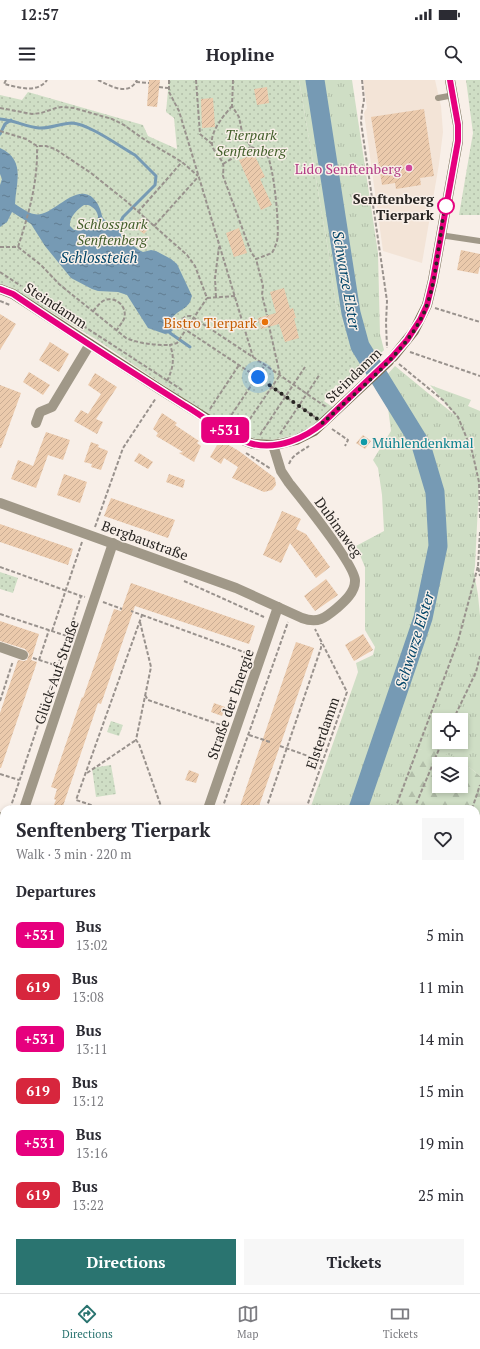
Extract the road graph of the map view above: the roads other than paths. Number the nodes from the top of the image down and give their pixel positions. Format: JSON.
{"nodes":[{"id":1,"x":450,"y":80,"type":"edge"},
{"id":2,"x":454,"y":96,"type":"junction"},
{"id":3,"x":438,"y":98,"type":"dead end"},
{"id":4,"x":440,"y":235,"type":"junction"},
{"id":5,"x":480,"y":241,"type":"edge"},
{"id":6,"x":0,"y":288,"type":"edge"},
{"id":7,"x":90,"y":344,"type":"junction"},
{"id":8,"x":36,"y":423,"type":"dead end"},
{"id":9,"x":273,"y":445,"type":"junction"},
{"id":10,"x":0,"y":503,"type":"edge"},
{"id":11,"x":113,"y":543,"type":"junction"},
{"id":12,"x":278,"y":607,"type":"junction"},
{"id":13,"x":0,"y":647,"type":"edge"},
{"id":14,"x":23,"y":655,"type":"road end"},
{"id":15,"x":25,"y":805,"type":"edge"},
{"id":16,"x":209,"y":805,"type":"edge"}],
"edges":[{"from":1,"to":2,"type":"street","name":"Steindamm"},
{"from":2,"to":3,"type":"lane"},
{"from":2,"to":4,"type":"street","name":"Steindamm"},
{"from":4,"to":5,"type":"lane"},
{"from":4,"to":9,"type":"street","name":"Steindamm"},
{"from":6,"to":7,"type":"street","name":"Steindamm"},
{"from":7,"to":8,"type":"street"},
{"from":7,"to":9,"type":"street","name":"Steindamm"},
{"from":9,"to":12,"type":"street","name":"Dubinaweg"},
{"from":10,"to":11,"type":"street","name":"Bergbaustraße"},
{"from":11,"to":12,"type":"street","name":"Bergbaustraße"},
{"from":11,"to":15,"type":"street","name":"Glück-Auf-Straße"},
{"from":12,"to":16,"type":"street","name":"Straße der Energie"},
{"from":13,"to":14,"type":"street"}]}
